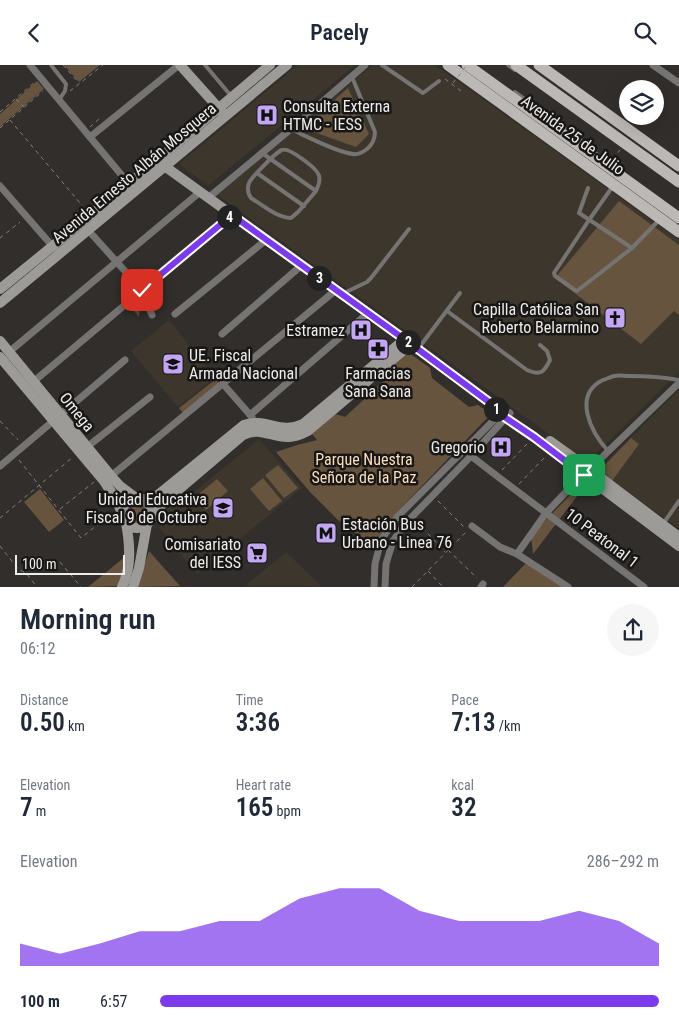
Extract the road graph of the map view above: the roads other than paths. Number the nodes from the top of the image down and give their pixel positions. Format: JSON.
{"nodes":[{"id":1,"x":30,"y":65,"type":"edge"},
{"id":2,"x":51,"y":65,"type":"edge"},
{"id":3,"x":179,"y":65,"type":"edge"},
{"id":4,"x":205,"y":65,"type":"edge"},
{"id":5,"x":270,"y":65,"type":"edge"},
{"id":6,"x":286,"y":65,"type":"edge"},
{"id":7,"x":365,"y":65,"type":"edge"},
{"id":8,"x":382,"y":65,"type":"edge"},
{"id":9,"x":448,"y":65,"type":"edge"},
{"id":10,"x":467,"y":65,"type":"edge"},
{"id":11,"x":508,"y":65,"type":"edge"},
{"id":12,"x":516,"y":65,"type":"edge"},
{"id":13,"x":539,"y":65,"type":"edge"},
{"id":14,"x":653,"y":65,"type":"edge"},
{"id":15,"x":352,"y":77,"type":"junction"},
{"id":16,"x":440,"y":79,"type":"road end"},
{"id":17,"x":562,"y":81,"type":"junction"},
{"id":18,"x":679,"y":83,"type":"edge"},
{"id":19,"x":507,"y":87,"type":"dead end"},
{"id":20,"x":423,"y":93,"type":"junction"},
{"id":21,"x":232,"y":97,"type":"junction"},
{"id":22,"x":62,"y":98,"type":"junction"},
{"id":23,"x":421,"y":99,"type":"dead end"},
{"id":24,"x":222,"y":112,"type":"junction"},
{"id":25,"x":584,"y":114,"type":"junction"},
{"id":26,"x":548,"y":123,"type":"junction"},
{"id":27,"x":292,"y":128,"type":"junction"},
{"id":28,"x":90,"y":137,"type":"junction"},
{"id":29,"x":564,"y":149,"type":"junction"},
{"id":30,"x":595,"y":151,"type":"dead end"},
{"id":31,"x":262,"y":153,"type":"junction"},
{"id":32,"x":270,"y":159,"type":"junction"},
{"id":33,"x":160,"y":163,"type":"junction"},
{"id":34,"x":679,"y":166,"type":"edge"},
{"id":35,"x":257,"y":173,"type":"junction"},
{"id":36,"x":634,"y":179,"type":"dead end"},
{"id":37,"x":679,"y":182,"type":"edge"},
{"id":38,"x":129,"y":184,"type":"junction"},
{"id":39,"x":614,"y":185,"type":"junction"},
{"id":40,"x":0,"y":186,"type":"edge"},
{"id":41,"x":588,"y":188,"type":"dead end"},
{"id":42,"x":679,"y":188,"type":"edge"},
{"id":43,"x":316,"y":191,"type":"junction"},
{"id":44,"x":204,"y":195,"type":"junction"},
{"id":45,"x":304,"y":205,"type":"junction"},
{"id":46,"x":679,"y":212,"type":"edge"},
{"id":47,"x":232,"y":215,"type":"junction"},
{"id":48,"x":679,"y":218,"type":"edge"},
{"id":49,"x":589,"y":219,"type":"junction"},
{"id":50,"x":660,"y":219,"type":"junction"},
{"id":51,"x":409,"y":229,"type":"dead end"},
{"id":52,"x":88,"y":230,"type":"junction"},
{"id":53,"x":679,"y":232,"type":"edge"},
{"id":54,"x":266,"y":239,"type":"junction"},
{"id":55,"x":632,"y":248,"type":"junction"},
{"id":56,"x":56,"y":250,"type":"junction"},
{"id":57,"x":117,"y":261,"type":"junction"},
{"id":58,"x":302,"y":265,"type":"junction"},
{"id":59,"x":0,"y":289,"type":"edge"},
{"id":60,"x":142,"y":290,"type":"junction"},
{"id":61,"x":339,"y":292,"type":"junction"},
{"id":62,"x":460,"y":293,"type":"dead end"},
{"id":63,"x":0,"y":303,"type":"edge"},
{"id":64,"x":447,"y":311,"type":"junction"},
{"id":65,"x":368,"y":313,"type":"junction"},
{"id":66,"x":174,"y":314,"type":"dead end"},
{"id":67,"x":152,"y":315,"type":"dead end"},
{"id":68,"x":222,"y":334,"type":"dead end"},
{"id":69,"x":0,"y":341,"type":"edge"},
{"id":70,"x":411,"y":344,"type":"junction"},
{"id":71,"x":540,"y":345,"type":"dead end"},
{"id":72,"x":4,"y":354,"type":"edge"},
{"id":73,"x":125,"y":360,"type":"dead end"},
{"id":74,"x":679,"y":381,"type":"edge"},
{"id":75,"x":33,"y":382,"type":"junction"},
{"id":76,"x":222,"y":384,"type":"junction"},
{"id":77,"x":150,"y":397,"type":"dead end"},
{"id":78,"x":505,"y":413,"type":"junction"},
{"id":79,"x":57,"y":418,"type":"junction"},
{"id":80,"x":253,"y":419,"type":"junction"},
{"id":81,"x":83,"y":449,"type":"junction"},
{"id":82,"x":608,"y":451,"type":"junction"},
{"id":83,"x":471,"y":456,"type":"junction"},
{"id":84,"x":0,"y":466,"type":"edge"},
{"id":85,"x":586,"y":472,"type":"junction"},
{"id":86,"x":105,"y":476,"type":"junction"},
{"id":87,"x":141,"y":499,"type":"junction"},
{"id":88,"x":679,"y":501,"type":"edge"},
{"id":89,"x":546,"y":513,"type":"junction"},
{"id":90,"x":122,"y":514,"type":"junction"},
{"id":91,"x":149,"y":521,"type":"junction"},
{"id":92,"x":663,"y":525,"type":"junction"},
{"id":93,"x":470,"y":528,"type":"road end"},
{"id":94,"x":679,"y":537,"type":"edge"},
{"id":95,"x":679,"y":546,"type":"edge"},
{"id":96,"x":517,"y":555,"type":"junction"},
{"id":97,"x":122,"y":587,"type":"edge"},
{"id":98,"x":133,"y":587,"type":"edge"},
{"id":99,"x":374,"y":587,"type":"edge"},
{"id":100,"x":385,"y":587,"type":"edge"},
{"id":101,"x":568,"y":587,"type":"edge"},
{"id":102,"x":644,"y":587,"type":"edge"}],
"edges":[{"from":1,"to":22,"type":"street"},
{"from":2,"to":22,"type":"lane"},
{"from":3,"to":24,"type":"street"},
{"from":3,"to":28,"type":"street"},
{"from":4,"to":21,"type":"lane"},
{"from":5,"to":21,"type":"street","name":"Avenida Ernesto Albán Mosquera"},
{"from":6,"to":24,"type":"street","name":"Avenida Ernesto Albán Mosquera"},
{"from":7,"to":15,"type":"street"},
{"from":8,"to":20,"type":"lane"},
{"from":9,"to":29,"type":"main road","name":"Avenida 25 de Julio"},
{"from":10,"to":26,"type":"main road","name":"Avenida 25 de Julio"},
{"from":11,"to":42,"type":"lane","name":"Avenida 25 de Julio"},
{"from":12,"to":25,"type":"main road","name":"Avenida 25 de Julio"},
{"from":13,"to":17,"type":"main road"},
{"from":14,"to":18,"type":"street"},
{"from":15,"to":27,"type":"street"},
{"from":15,"to":27,"type":"lane"},
{"from":16,"to":20,"type":"lane"},
{"from":17,"to":25,"type":"main road"},
{"from":17,"to":34,"type":"main road"},
{"from":19,"to":30,"type":"lane","name":"Avenida 25 de Julio"},
{"from":20,"to":23,"type":"lane"},
{"from":21,"to":24,"type":"street","name":"Avenida Ernesto Albán Mosquera"},
{"from":22,"to":28,"type":"street"},
{"from":24,"to":33,"type":"street","name":"Avenida Ernesto Albán Mosquera"},
{"from":25,"to":37,"type":"main road","name":"Avenida 25 de Julio"},
{"from":26,"to":29,"type":"main road"},
{"from":26,"to":48,"type":"main road","name":"Avenida 25 de Julio"},
{"from":27,"to":31,"type":"street"},
{"from":28,"to":38,"type":"street"},
{"from":29,"to":39,"type":"main road","name":"Avenida 25 de Julio"},
{"from":31,"to":32,"type":"lane"},
{"from":31,"to":44,"type":"street"},
{"from":32,"to":35,"type":"lane"},
{"from":32,"to":43,"type":"lane"},
{"from":32,"to":43,"type":"lane"},
{"from":33,"to":38,"type":"street","name":"Avenida Ernesto Albán Mosquera"},
{"from":33,"to":44,"type":"street"},
{"from":33,"to":52,"type":"street","name":"Avenida Ernesto Albán Mosquera"},
{"from":35,"to":45,"type":"lane"},
{"from":35,"to":45,"type":"lane"},
{"from":36,"to":46,"type":"lane","name":"Avenida 25 de Julio"},
{"from":38,"to":56,"type":"street","name":"Avenida Ernesto Albán Mosquera"},
{"from":39,"to":49,"type":"lane"},
{"from":39,"to":50,"type":"main road","name":"Avenida 25 de Julio"},
{"from":40,"to":56,"type":"street"},
{"from":41,"to":49,"type":"lane"},
{"from":43,"to":45,"type":"lane"},
{"from":44,"to":47,"type":"street"},
{"from":44,"to":57,"type":"street"},
{"from":47,"to":54,"type":"street"},
{"from":47,"to":60,"type":"street"},
{"from":49,"to":55,"type":"lane"},
{"from":49,"to":55,"type":"lane"},
{"from":50,"to":53,"type":"main road","name":"Avenida 25 de Julio"},
{"from":50,"to":55,"type":"lane"},
{"from":51,"to":61,"type":"lane"},
{"from":52,"to":56,"type":"street","name":"Avenida Ernesto Albán Mosquera"},
{"from":52,"to":57,"type":"street"},
{"from":54,"to":58,"type":"street"},
{"from":54,"to":66,"type":"street"},
{"from":56,"to":59,"type":"street","name":"Avenida Ernesto Albán Mosquera"},
{"from":56,"to":63,"type":"street","name":"Avenida Ernesto Albán Mosquera"},
{"from":57,"to":60,"type":"street"},
{"from":57,"to":72,"type":"street"},
{"from":58,"to":61,"type":"street"},
{"from":58,"to":68,"type":"street"},
{"from":60,"to":67,"type":"street"},
{"from":60,"to":75,"type":"street"},
{"from":61,"to":65,"type":"street"},
{"from":61,"to":76,"type":"street"},
{"from":62,"to":64,"type":"lane"},
{"from":64,"to":70,"type":"lane"},
{"from":64,"to":71,"type":"lane"},
{"from":65,"to":70,"type":"street"},
{"from":65,"to":80,"type":"street"},
{"from":69,"to":72,"type":"street","name":"Omega"},
{"from":70,"to":78,"type":"street"},
{"from":70,"to":80,"type":"street"},
{"from":70,"to":91,"type":"street"},
{"from":72,"to":75,"type":"street","name":"Omega"},
{"from":72,"to":79,"type":"street","name":"Omega"},
{"from":73,"to":79,"type":"street"},
{"from":74,"to":82,"type":"street"},
{"from":74,"to":82,"type":"lane"},
{"from":75,"to":79,"type":"street","name":"Omega"},
{"from":76,"to":80,"type":"street"},
{"from":76,"to":86,"type":"street"},
{"from":77,"to":81,"type":"street"},
{"from":78,"to":83,"type":"street"},
{"from":78,"to":85,"type":"street"},
{"from":78,"to":85,"type":"street"},
{"from":78,"to":99,"type":"street"},
{"from":79,"to":81,"type":"street","name":"Omega"},
{"from":79,"to":84,"type":"street"},
{"from":80,"to":87,"type":"street"},
{"from":81,"to":86,"type":"street","name":"Omega"},
{"from":82,"to":85,"type":"street"},
{"from":83,"to":89,"type":"street","name":"10 Peatonal 1"},
{"from":83,"to":100,"type":"street"},
{"from":85,"to":89,"type":"street"},
{"from":85,"to":92,"type":"street"},
{"from":85,"to":95,"type":"street"},
{"from":86,"to":87,"type":"street","name":"Omega"},
{"from":86,"to":90,"type":"street","name":"Omega"},
{"from":87,"to":90,"type":"street"},
{"from":87,"to":91,"type":"street"},
{"from":88,"to":92,"type":"lane"},
{"from":89,"to":96,"type":"street"},
{"from":89,"to":102,"type":"street","name":"10 Peatonal 1"},
{"from":90,"to":91,"type":"street"},
{"from":90,"to":97,"type":"street"},
{"from":91,"to":98,"type":"street"},
{"from":92,"to":94,"type":"street"},
{"from":93,"to":96,"type":"street"},
{"from":96,"to":101,"type":"street"}]}
